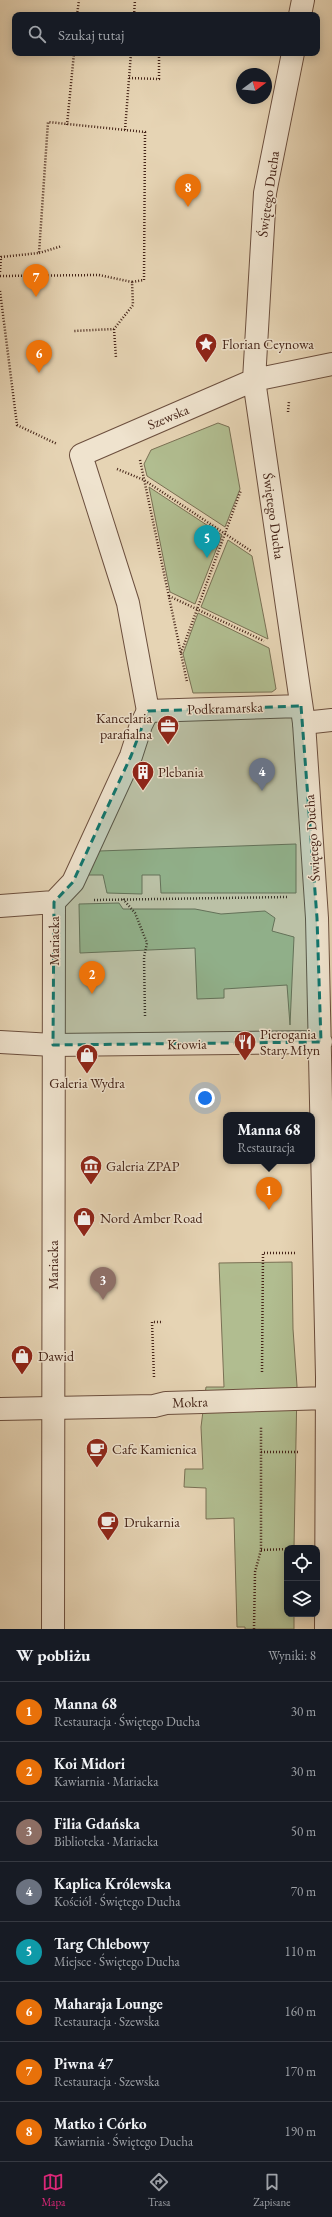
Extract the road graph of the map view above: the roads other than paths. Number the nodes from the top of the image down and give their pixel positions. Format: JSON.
{"nodes":[{"id":1,"x":303,"y":0,"type":"edge"},
{"id":2,"x":301,"y":12,"type":"edge"},
{"id":3,"x":292,"y":56,"type":"edge"},
{"id":4,"x":332,"y":364,"type":"edge"},
{"id":5,"x":254,"y":380,"type":"junction"},
{"id":6,"x":148,"y":711,"type":"junction"},
{"id":7,"x":303,"y":715,"type":"junction"},
{"id":8,"x":332,"y":720,"type":"edge"},
{"id":9,"x":54,"y":902,"type":"junction"},
{"id":10,"x":0,"y":906,"type":"edge"},
{"id":11,"x":0,"y":1042,"type":"edge"},
{"id":12,"x":321,"y":1042,"type":"junction"},
{"id":13,"x":53,"y":1046,"type":"junction"},
{"id":14,"x":329,"y":1377,"type":"edge"},
{"id":15,"x":328,"y":1398,"type":"junction"},
{"id":16,"x":53,"y":1408,"type":"junction"},
{"id":17,"x":0,"y":1409,"type":"edge"},
{"id":18,"x":53,"y":1629,"type":"edge"},
{"id":19,"x":326,"y":1629,"type":"edge"}],
"edges":[{"from":1,"to":2,"type":"street"},
{"from":3,"to":5,"type":"street","name":"Świętego Ducha"},
{"from":4,"to":5,"type":"street","name":"Szewska"},
{"from":5,"to":6,"type":"street","name":"Szewska"},
{"from":5,"to":7,"type":"street","name":"Świętego Ducha"},
{"from":6,"to":7,"type":"street","name":"Podkramarska"},
{"from":6,"to":9,"type":"street"},
{"from":7,"to":8,"type":"street","name":"Podkramarska"},
{"from":7,"to":12,"type":"street","name":"Świętego Ducha"},
{"from":9,"to":10,"type":"street"},
{"from":9,"to":13,"type":"street","name":"Mariacka"},
{"from":11,"to":13,"type":"street","name":"Krowia"},
{"from":12,"to":13,"type":"street","name":"Krowia"},
{"from":12,"to":14,"type":"street","name":"Świętego Ducha"},
{"from":13,"to":16,"type":"street","name":"Mariacka"},
{"from":14,"to":15,"type":"street","name":"Świętego Ducha"},
{"from":15,"to":16,"type":"street","name":"Mokra"},
{"from":15,"to":19,"type":"street","name":"Świętego Ducha"},
{"from":16,"to":17,"type":"street","name":"Mokra"},
{"from":16,"to":18,"type":"street","name":"Mariacka"}]}
